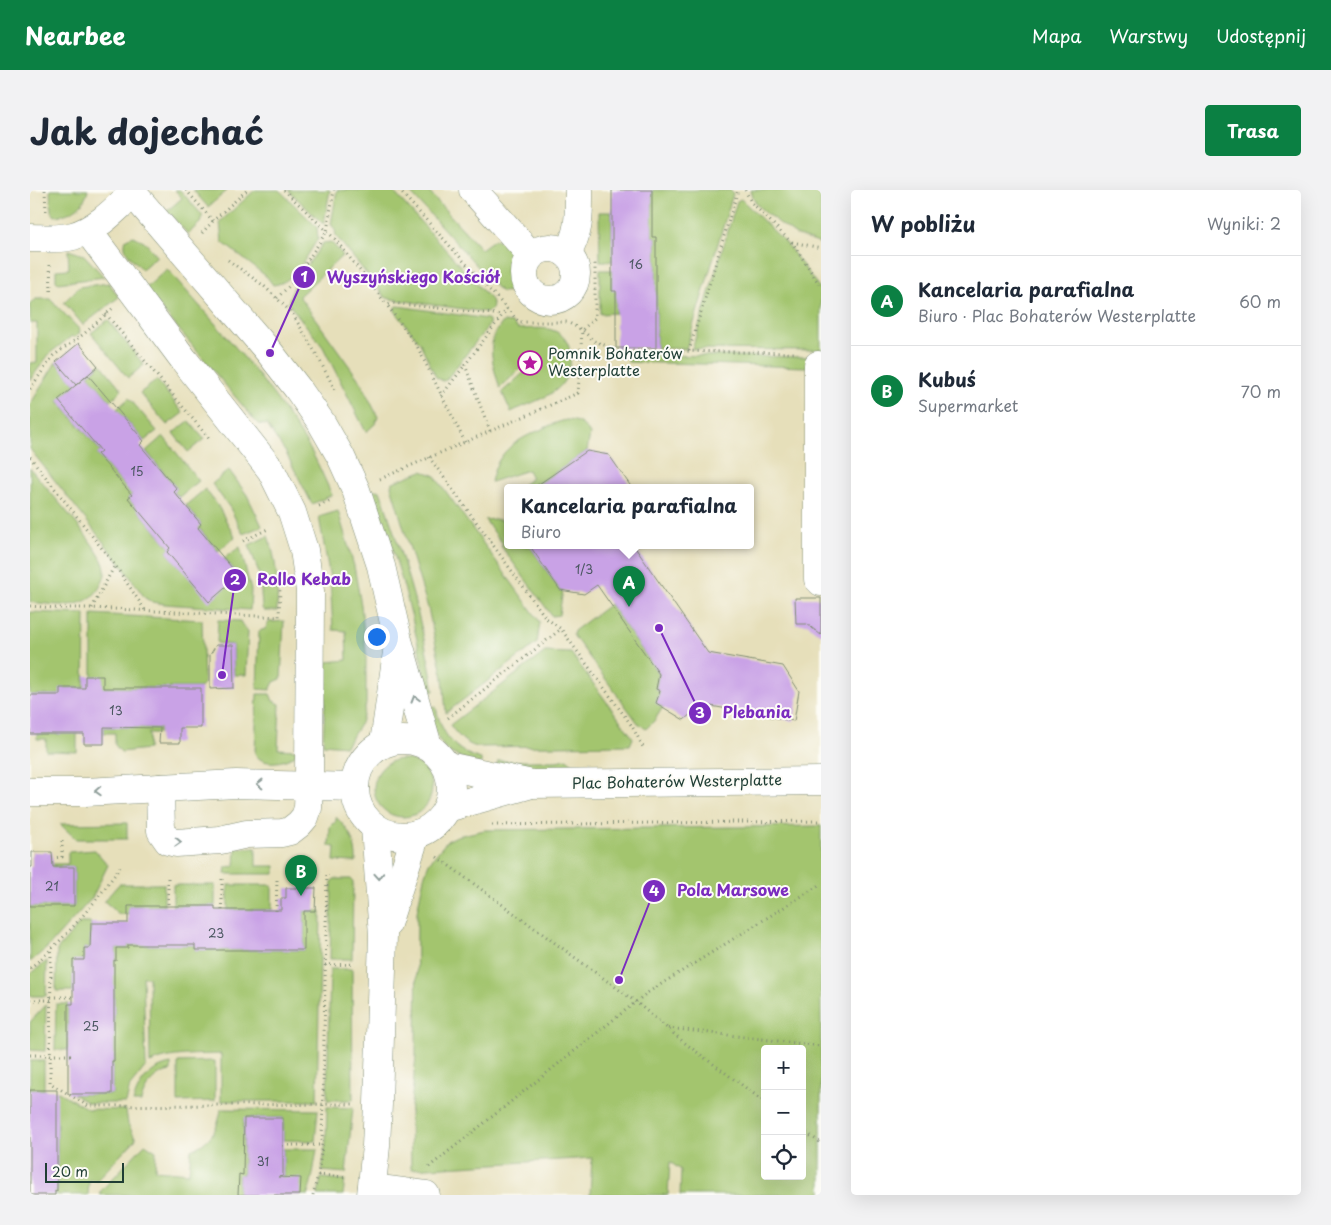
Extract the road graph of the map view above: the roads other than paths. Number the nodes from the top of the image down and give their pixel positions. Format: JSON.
{"nodes":[{"id":1,"x":473,"y":190,"type":"edge"},
{"id":2,"x":579,"y":190,"type":"edge"},
{"id":3,"x":131,"y":191,"type":"edge"},
{"id":4,"x":88,"y":231,"type":"junction"},
{"id":5,"x":30,"y":238,"type":"edge"},
{"id":6,"x":567,"y":254,"type":"junction"},
{"id":7,"x":531,"y":255,"type":"junction"},
{"id":8,"x":810,"y":359,"type":"road end"},
{"id":9,"x":821,"y":582,"type":"edge"},
{"id":10,"x":398,"y":640,"type":"junction"},
{"id":11,"x":384,"y":743,"type":"junction"},
{"id":12,"x":428,"y":746,"type":"junction"},
{"id":13,"x":447,"y":766,"type":"junction"},
{"id":14,"x":821,"y":781,"type":"edge"},
{"id":15,"x":532,"y":784,"type":"junction"},
{"id":16,"x":309,"y":785,"type":"junction"},
{"id":17,"x":355,"y":787,"type":"junction"},
{"id":18,"x":160,"y":788,"type":"junction"},
{"id":19,"x":30,"y":792,"type":"edge"},
{"id":20,"x":447,"y":808,"type":"junction"},
{"id":21,"x":375,"y":827,"type":"junction"},
{"id":22,"x":423,"y":843,"type":"junction"},
{"id":23,"x":383,"y":935,"type":"junction"},
{"id":24,"x":365,"y":1187,"type":"edge"},
{"id":25,"x":426,"y":1195,"type":"edge"}],
"edges":[{"from":1,"to":7,"type":"street"},
{"from":2,"to":6,"type":"street"},
{"from":3,"to":4,"type":"street"},
{"from":3,"to":10,"type":"street"},
{"from":4,"to":5,"type":"street"},
{"from":4,"to":16,"type":"street"},
{"from":6,"to":7,"type":"street"},
{"from":6,"to":7,"type":"street"},
{"from":8,"to":9,"type":"street"},
{"from":10,"to":11,"type":"street"},
{"from":12,"to":10,"type":"street","one_way":true},
{"from":11,"to":12,"type":"street"},
{"from":11,"to":17,"type":"street"},
{"from":12,"to":13,"type":"street"},
{"from":13,"to":15,"type":"street","name":"Plac Bohaterów Westerplatte"},
{"from":13,"to":20,"type":"street"},
{"from":14,"to":15,"type":"street","name":"Plac Bohaterów Westerplatte"},
{"from":15,"to":20,"type":"street","name":"Plac Bohaterów Westerplatte"},
{"from":16,"to":17,"type":"street"},
{"from":16,"to":18,"type":"street","one_way":true},
{"from":18,"to":16,"type":"street","one_way":true},
{"from":17,"to":21,"type":"street"},
{"from":18,"to":19,"type":"street","one_way":true},
{"from":20,"to":22,"type":"street"},
{"from":21,"to":22,"type":"street"},
{"from":21,"to":23,"type":"street","one_way":true},
{"from":22,"to":23,"type":"street"},
{"from":23,"to":24,"type":"street"},
{"from":24,"to":25,"type":"street"}]}
